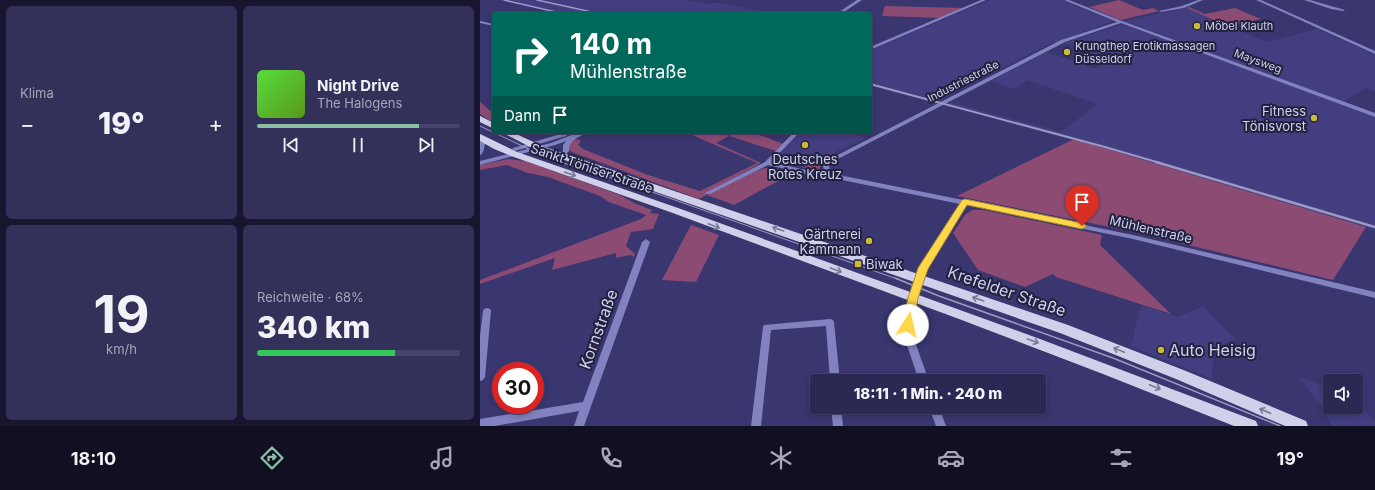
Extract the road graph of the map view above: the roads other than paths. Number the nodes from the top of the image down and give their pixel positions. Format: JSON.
{"nodes":[{"id":1,"x":860,"y":0,"type":"edge"},
{"id":2,"x":984,"y":0,"type":"edge"},
{"id":3,"x":1066,"y":0,"type":"edge"},
{"id":4,"x":1201,"y":0,"type":"edge"},
{"id":5,"x":1258,"y":0,"type":"edge"},
{"id":6,"x":1306,"y":0,"type":"edge"},
{"id":7,"x":1343,"y":10,"type":"dead end"},
{"id":8,"x":1161,"y":11,"type":"dead end"},
{"id":9,"x":841,"y":12,"type":"edge"},
{"id":10,"x":480,"y":22,"type":"edge"},
{"id":11,"x":1121,"y":22,"type":"junction"},
{"id":12,"x":492,"y":25,"type":"edge"},
{"id":13,"x":872,"y":48,"type":"edge"},
{"id":14,"x":1375,"y":53,"type":"edge"},
{"id":15,"x":1375,"y":115,"type":"edge"},
{"id":16,"x":480,"y":118,"type":"edge"},
{"id":17,"x":492,"y":126,"type":"edge"},
{"id":18,"x":509,"y":134,"type":"edge"},
{"id":19,"x":574,"y":134,"type":"edge"},
{"id":20,"x":795,"y":134,"type":"edge"},
{"id":21,"x":482,"y":138,"type":"edge"},
{"id":22,"x":536,"y":146,"type":"junction"},
{"id":23,"x":480,"y":153,"type":"edge"},
{"id":24,"x":511,"y":153,"type":"junction"},
{"id":25,"x":562,"y":155,"type":"junction"},
{"id":26,"x":480,"y":159,"type":"edge"},
{"id":27,"x":480,"y":163,"type":"edge"},
{"id":28,"x":767,"y":163,"type":"junction"},
{"id":29,"x":827,"y":172,"type":"junction"},
{"id":30,"x":708,"y":194,"type":"dead end"},
{"id":31,"x":695,"y":201,"type":"joint"},
{"id":32,"x":965,"y":202,"type":"junction"},
{"id":33,"x":646,"y":242,"type":"dead end"},
{"id":34,"x":920,"y":279,"type":"junction"},
{"id":35,"x":1375,"y":295,"type":"edge"},
{"id":36,"x":913,"y":298,"type":"junction"},
{"id":37,"x":487,"y":311,"type":"dead end"},
{"id":38,"x":834,"y":374,"type":"edge"},
{"id":39,"x":921,"y":374,"type":"edge"},
{"id":40,"x":480,"y":378,"type":"edge"},
{"id":41,"x":586,"y":406,"type":"junction"},
{"id":42,"x":837,"y":414,"type":"edge"},
{"id":43,"x":937,"y":414,"type":"edge"},
{"id":44,"x":480,"y":424,"type":"edge"},
{"id":45,"x":578,"y":426,"type":"edge"},
{"id":46,"x":756,"y":426,"type":"edge"},
{"id":47,"x":838,"y":426,"type":"edge"},
{"id":48,"x":941,"y":426,"type":"edge"},
{"id":49,"x":1251,"y":426,"type":"edge"},
{"id":50,"x":1301,"y":426,"type":"edge"}],
"edges":[{"from":1,"to":9,"type":"street"},
{"from":2,"to":13,"type":"street"},
{"from":3,"to":11,"type":"street","name":"Maysweg"},
{"from":4,"to":8,"type":"street"},
{"from":5,"to":14,"type":"street"},
{"from":6,"to":7,"type":"street"},
{"from":10,"to":12,"type":"street"},
{"from":11,"to":15,"type":"street","name":"Maysweg"},
{"from":11,"to":29,"type":"street","name":"Industriestraße"},
{"from":16,"to":17,"type":"main road"},
{"from":18,"to":22,"type":"main road","name":"Sankt Töniser Straße"},
{"from":19,"to":22,"type":"street"},
{"from":19,"to":25,"type":"street"},
{"from":20,"to":28,"type":"street"},
{"from":21,"to":23,"type":"street"},
{"from":21,"to":24,"type":"main road","name":"Sankt Töniser Straße"},
{"from":22,"to":24,"type":"street"},
{"from":22,"to":25,"type":"main road","name":"Sankt Töniser Straße"},
{"from":24,"to":26,"type":"street"},
{"from":24,"to":27,"type":"street"},
{"from":24,"to":36,"type":"main road","name":"Sankt Töniser Straße","one_way":true},
{"from":25,"to":31,"type":"main road","name":"Sankt Töniser Straße"},
{"from":28,"to":29,"type":"street"},
{"from":28,"to":30,"type":"street"},
{"from":29,"to":32,"type":"street","name":"Mühlenstraße"},
{"from":34,"to":31,"type":"main road","name":"Krefelder Straße","one_way":true},
{"from":32,"to":34,"type":"street"},
{"from":32,"to":35,"type":"street","name":"Mühlenstraße"},
{"from":33,"to":41,"type":"street","name":"Kornstraße"},
{"from":34,"to":36,"type":"street"},
{"from":50,"to":34,"type":"main road","name":"Krefelder Straße","one_way":true},
{"from":36,"to":39,"type":"street"},
{"from":36,"to":49,"type":"main road","one_way":true},
{"from":37,"to":40,"type":"street"},
{"from":38,"to":46,"type":"street"},
{"from":41,"to":44,"type":"street"},
{"from":41,"to":45,"type":"street","name":"Kornstraße"},
{"from":42,"to":47,"type":"street"},
{"from":43,"to":48,"type":"street"}]}
